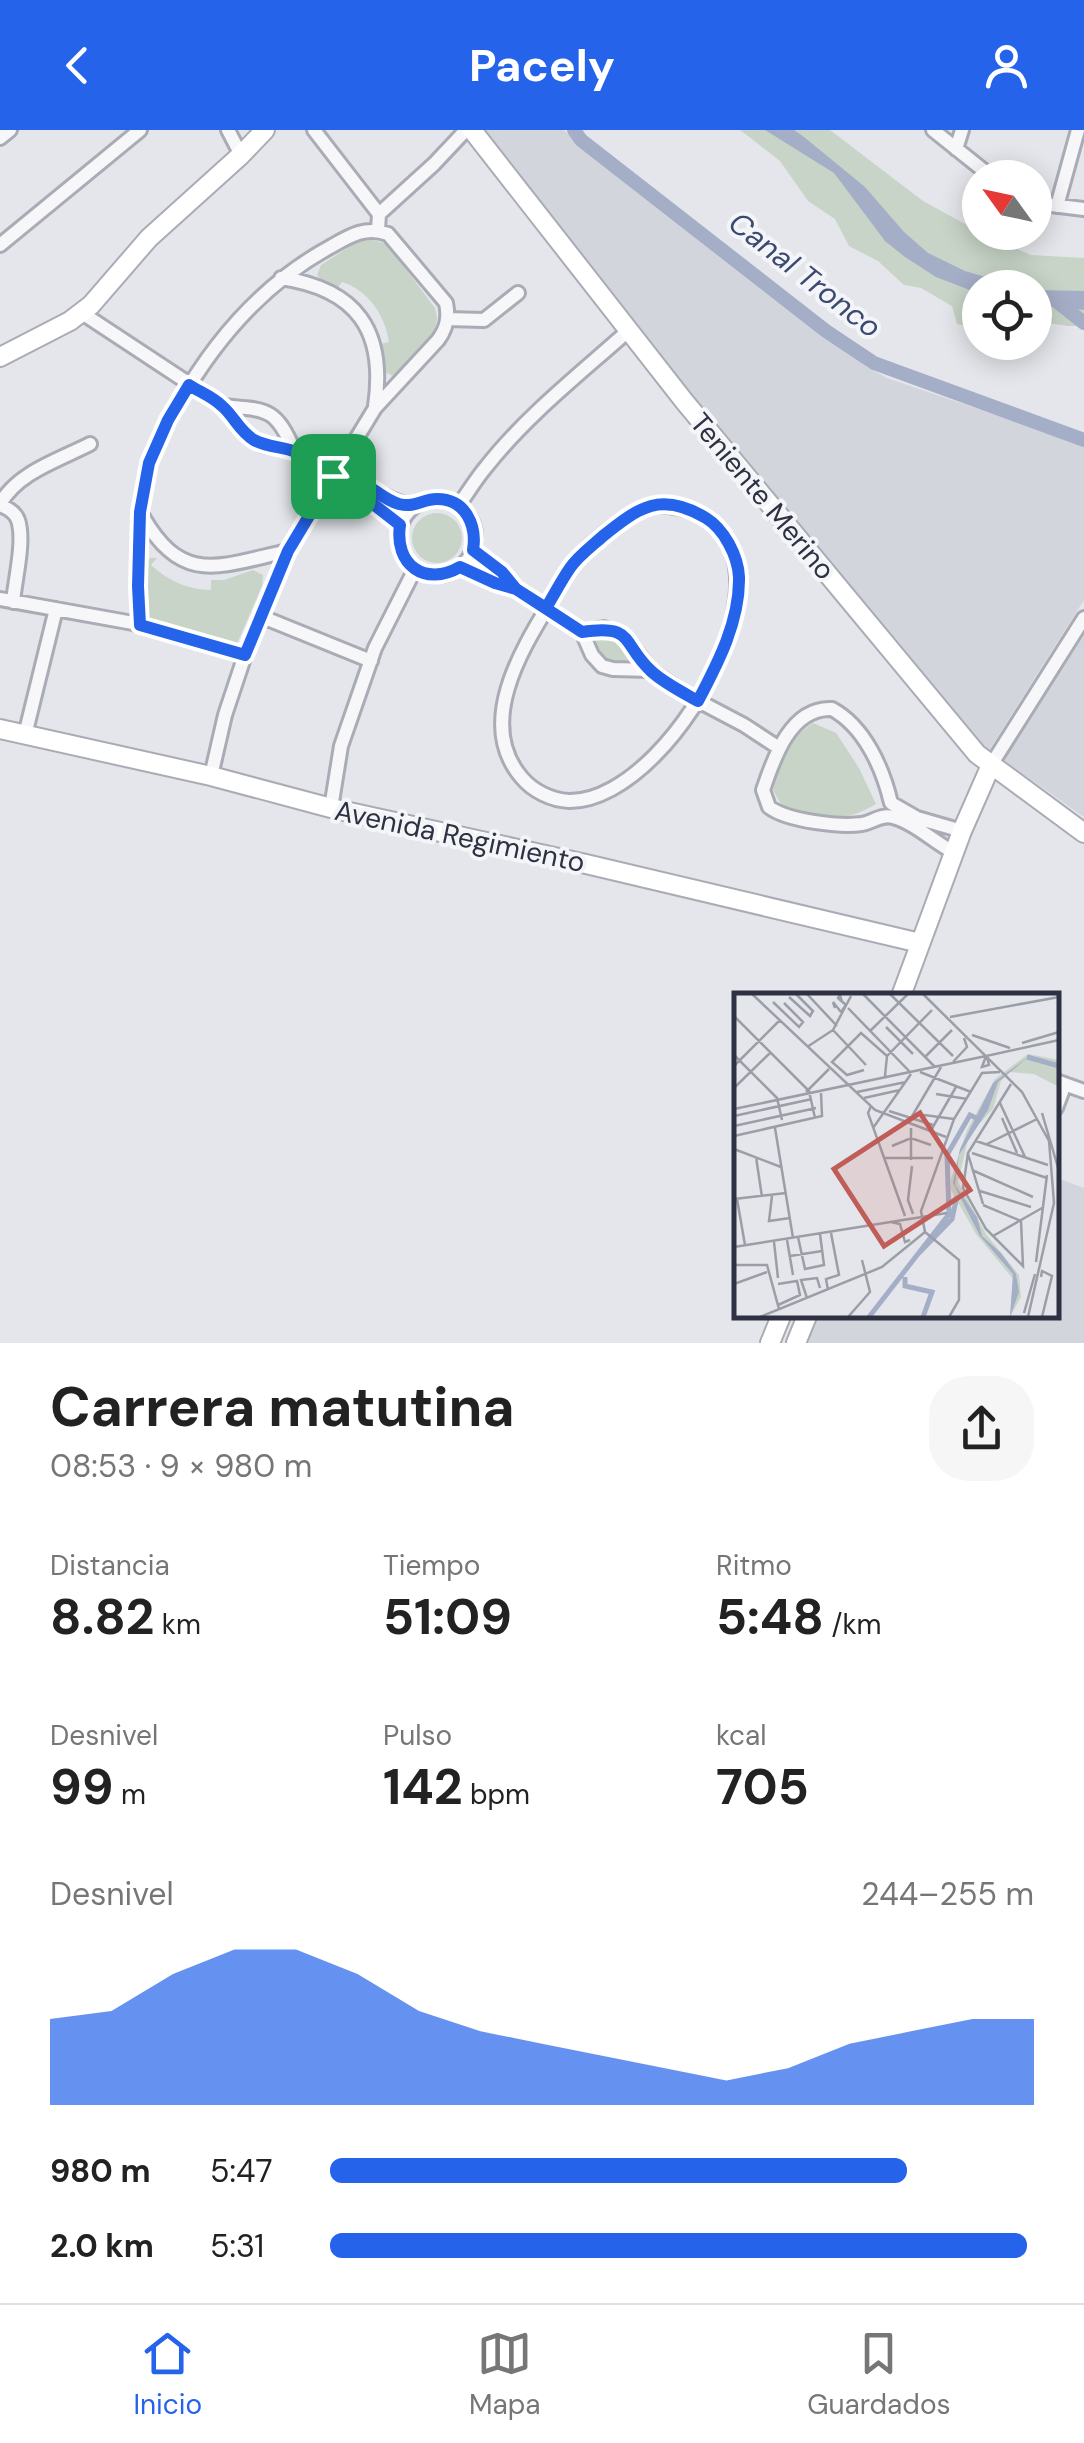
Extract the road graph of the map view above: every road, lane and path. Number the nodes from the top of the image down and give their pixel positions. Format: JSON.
{"nodes":[{"id":1,"x":10,"y":130,"type":"edge"},
{"id":2,"x":140,"y":130,"type":"edge"},
{"id":3,"x":228,"y":130,"type":"edge"},
{"id":4,"x":265,"y":130,"type":"edge"},
{"id":5,"x":314,"y":130,"type":"edge"},
{"id":6,"x":469,"y":130,"type":"edge"},
{"id":7,"x":933,"y":130,"type":"edge"},
{"id":8,"x":962,"y":130,"type":"edge"},
{"id":9,"x":1078,"y":130,"type":"edge"},
{"id":10,"x":0,"y":138,"type":"edge"},
{"id":11,"x":956,"y":149,"type":"junction"},
{"id":12,"x":242,"y":155,"type":"junction"},
{"id":13,"x":970,"y":160,"type":"edge"},
{"id":14,"x":1052,"y":205,"type":"edge"},
{"id":15,"x":1057,"y":206,"type":"junction"},
{"id":16,"x":1084,"y":209,"type":"edge"},
{"id":17,"x":379,"y":214,"type":"junction"},
{"id":18,"x":378,"y":230,"type":"junction"},
{"id":19,"x":0,"y":244,"type":"edge"},
{"id":20,"x":281,"y":278,"type":"junction"},
{"id":21,"x":518,"y":294,"type":"dead end"},
{"id":22,"x":82,"y":313,"type":"junction"},
{"id":23,"x":447,"y":319,"type":"junction"},
{"id":24,"x":629,"y":330,"type":"junction"},
{"id":25,"x":0,"y":356,"type":"edge"},
{"id":26,"x":189,"y":385,"type":"junction"},
{"id":27,"x":223,"y":406,"type":"junction"},
{"id":28,"x":375,"y":408,"type":"junction"},
{"id":29,"x":90,"y":444,"type":"dead end"},
{"id":30,"x":294,"y":450,"type":"junction"},
{"id":31,"x":333,"y":476,"type":"junction"},
{"id":32,"x":347,"y":483,"type":"junction"},
{"id":33,"x":0,"y":504,"type":"edge"},
{"id":34,"x":414,"y":506,"type":"junction"},
{"id":35,"x":459,"y":506,"type":"junction"},
{"id":36,"x":140,"y":512,"type":"junction"},
{"id":37,"x":400,"y":525,"type":"junction"},
{"id":38,"x":473,"y":550,"type":"junction"},
{"id":39,"x":288,"y":551,"type":"junction"},
{"id":40,"x":460,"y":567,"type":"junction"},
{"id":41,"x":415,"y":569,"type":"junction"},
{"id":42,"x":516,"y":589,"type":"junction"},
{"id":43,"x":6,"y":601,"type":"edge"},
{"id":44,"x":546,"y":608,"type":"junction"},
{"id":45,"x":56,"y":610,"type":"junction"},
{"id":46,"x":260,"y":616,"type":"junction"},
{"id":47,"x":1084,"y":618,"type":"edge"},
{"id":48,"x":140,"y":625,"type":"junction"},
{"id":49,"x":582,"y":632,"type":"junction"},
{"id":50,"x":245,"y":655,"type":"junction"},
{"id":51,"x":371,"y":661,"type":"junction"},
{"id":52,"x":650,"y":670,"type":"junction"},
{"id":53,"x":698,"y":701,"type":"junction"},
{"id":54,"x":0,"y":729,"type":"edge"},
{"id":55,"x":26,"y":735,"type":"junction"},
{"id":56,"x":780,"y":748,"type":"junction"},
{"id":57,"x":991,"y":764,"type":"junction"},
{"id":58,"x":210,"y":776,"type":"junction"},
{"id":59,"x":891,"y":803,"type":"junction"},
{"id":60,"x":330,"y":808,"type":"junction"},
{"id":61,"x":883,"y":816,"type":"junction"},
{"id":62,"x":962,"y":831,"type":"junction"},
{"id":63,"x":1084,"y":833,"type":"edge"},
{"id":64,"x":955,"y":854,"type":"junction"},
{"id":65,"x":920,"y":944,"type":"junction"},
{"id":66,"x":902,"y":993,"type":"edge"},
{"id":67,"x":1061,"y":1082,"type":"edge"},
{"id":68,"x":1084,"y":1092,"type":"edge"},
{"id":69,"x":780,"y":1318,"type":"edge"},
{"id":70,"x":806,"y":1318,"type":"edge"},
{"id":71,"x":770,"y":1343,"type":"edge"},
{"id":72,"x":796,"y":1343,"type":"edge"}],
"edges":[{"from":1,"to":10,"type":"street"},
{"from":2,"to":19,"type":"street"},
{"from":3,"to":12,"type":"street"},
{"from":4,"to":12,"type":"street"},
{"from":5,"to":17,"type":"street"},
{"from":6,"to":17,"type":"street"},
{"from":6,"to":24,"type":"street","name":"Teniente Merino"},
{"from":7,"to":11,"type":"street"},
{"from":8,"to":11,"type":"street"},
{"from":9,"to":15,"type":"street"},
{"from":11,"to":13,"type":"street"},
{"from":12,"to":22,"type":"street"},
{"from":14,"to":15,"type":"street"},
{"from":15,"to":16,"type":"street"},
{"from":17,"to":18,"type":"street"},
{"from":18,"to":20,"type":"street"},
{"from":18,"to":23,"type":"street"},
{"from":20,"to":26,"type":"street"},
{"from":20,"to":28,"type":"street"},
{"from":21,"to":23,"type":"street"},
{"from":22,"to":25,"type":"street"},
{"from":22,"to":26,"type":"street"},
{"from":23,"to":28,"type":"street"},
{"from":24,"to":35,"type":"street"},
{"from":24,"to":57,"type":"street","name":"Teniente Merino"},
{"from":26,"to":27,"type":"street"},
{"from":26,"to":36,"type":"street"},
{"from":27,"to":30,"type":"street"},
{"from":27,"to":30,"type":"street"},
{"from":28,"to":31,"type":"street"},
{"from":29,"to":33,"type":"street"},
{"from":30,"to":31,"type":"street"},
{"from":31,"to":32,"type":"street"},
{"from":31,"to":39,"type":"street"},
{"from":32,"to":34,"type":"street"},
{"from":32,"to":37,"type":"street"},
{"from":33,"to":43,"type":"street"},
{"from":34,"to":35,"type":"street"},
{"from":34,"to":37,"type":"street"},
{"from":35,"to":38,"type":"street"},
{"from":36,"to":39,"type":"street"},
{"from":36,"to":48,"type":"street"},
{"from":37,"to":41,"type":"street"},
{"from":38,"to":40,"type":"street"},
{"from":38,"to":42,"type":"street"},
{"from":39,"to":46,"type":"street"},
{"from":40,"to":41,"type":"street"},
{"from":40,"to":42,"type":"street"},
{"from":41,"to":51,"type":"street"},
{"from":42,"to":44,"type":"street"},
{"from":43,"to":45,"type":"street"},
{"from":44,"to":49,"type":"street"},
{"from":44,"to":53,"type":"street"},
{"from":44,"to":53,"type":"street"},
{"from":45,"to":48,"type":"street"},
{"from":45,"to":55,"type":"street"},
{"from":46,"to":50,"type":"street"},
{"from":46,"to":51,"type":"street"},
{"from":47,"to":57,"type":"street"},
{"from":48,"to":50,"type":"street"},
{"from":49,"to":52,"type":"street"},
{"from":49,"to":52,"type":"street"},
{"from":50,"to":58,"type":"street"},
{"from":51,"to":60,"type":"street"},
{"from":52,"to":53,"type":"street"},
{"from":53,"to":56,"type":"street"},
{"from":54,"to":55,"type":"street","name":"Avenida Regimiento"},
{"from":55,"to":58,"type":"street","name":"Avenida Regimiento"},
{"from":56,"to":59,"type":"street"},
{"from":56,"to":61,"type":"street"},
{"from":57,"to":62,"type":"street"},
{"from":57,"to":63,"type":"street","name":"Teniente Merino"},
{"from":58,"to":60,"type":"street","name":"Avenida Regimiento"},
{"from":59,"to":61,"type":"street"},
{"from":59,"to":62,"type":"street"},
{"from":60,"to":65,"type":"street","name":"Avenida Regimiento"},
{"from":61,"to":64,"type":"street"},
{"from":62,"to":64,"type":"street"},
{"from":64,"to":65,"type":"street"},
{"from":65,"to":66,"type":"street"},
{"from":67,"to":68,"type":"street"},
{"from":69,"to":71,"type":"street"},
{"from":70,"to":72,"type":"street"}]}
